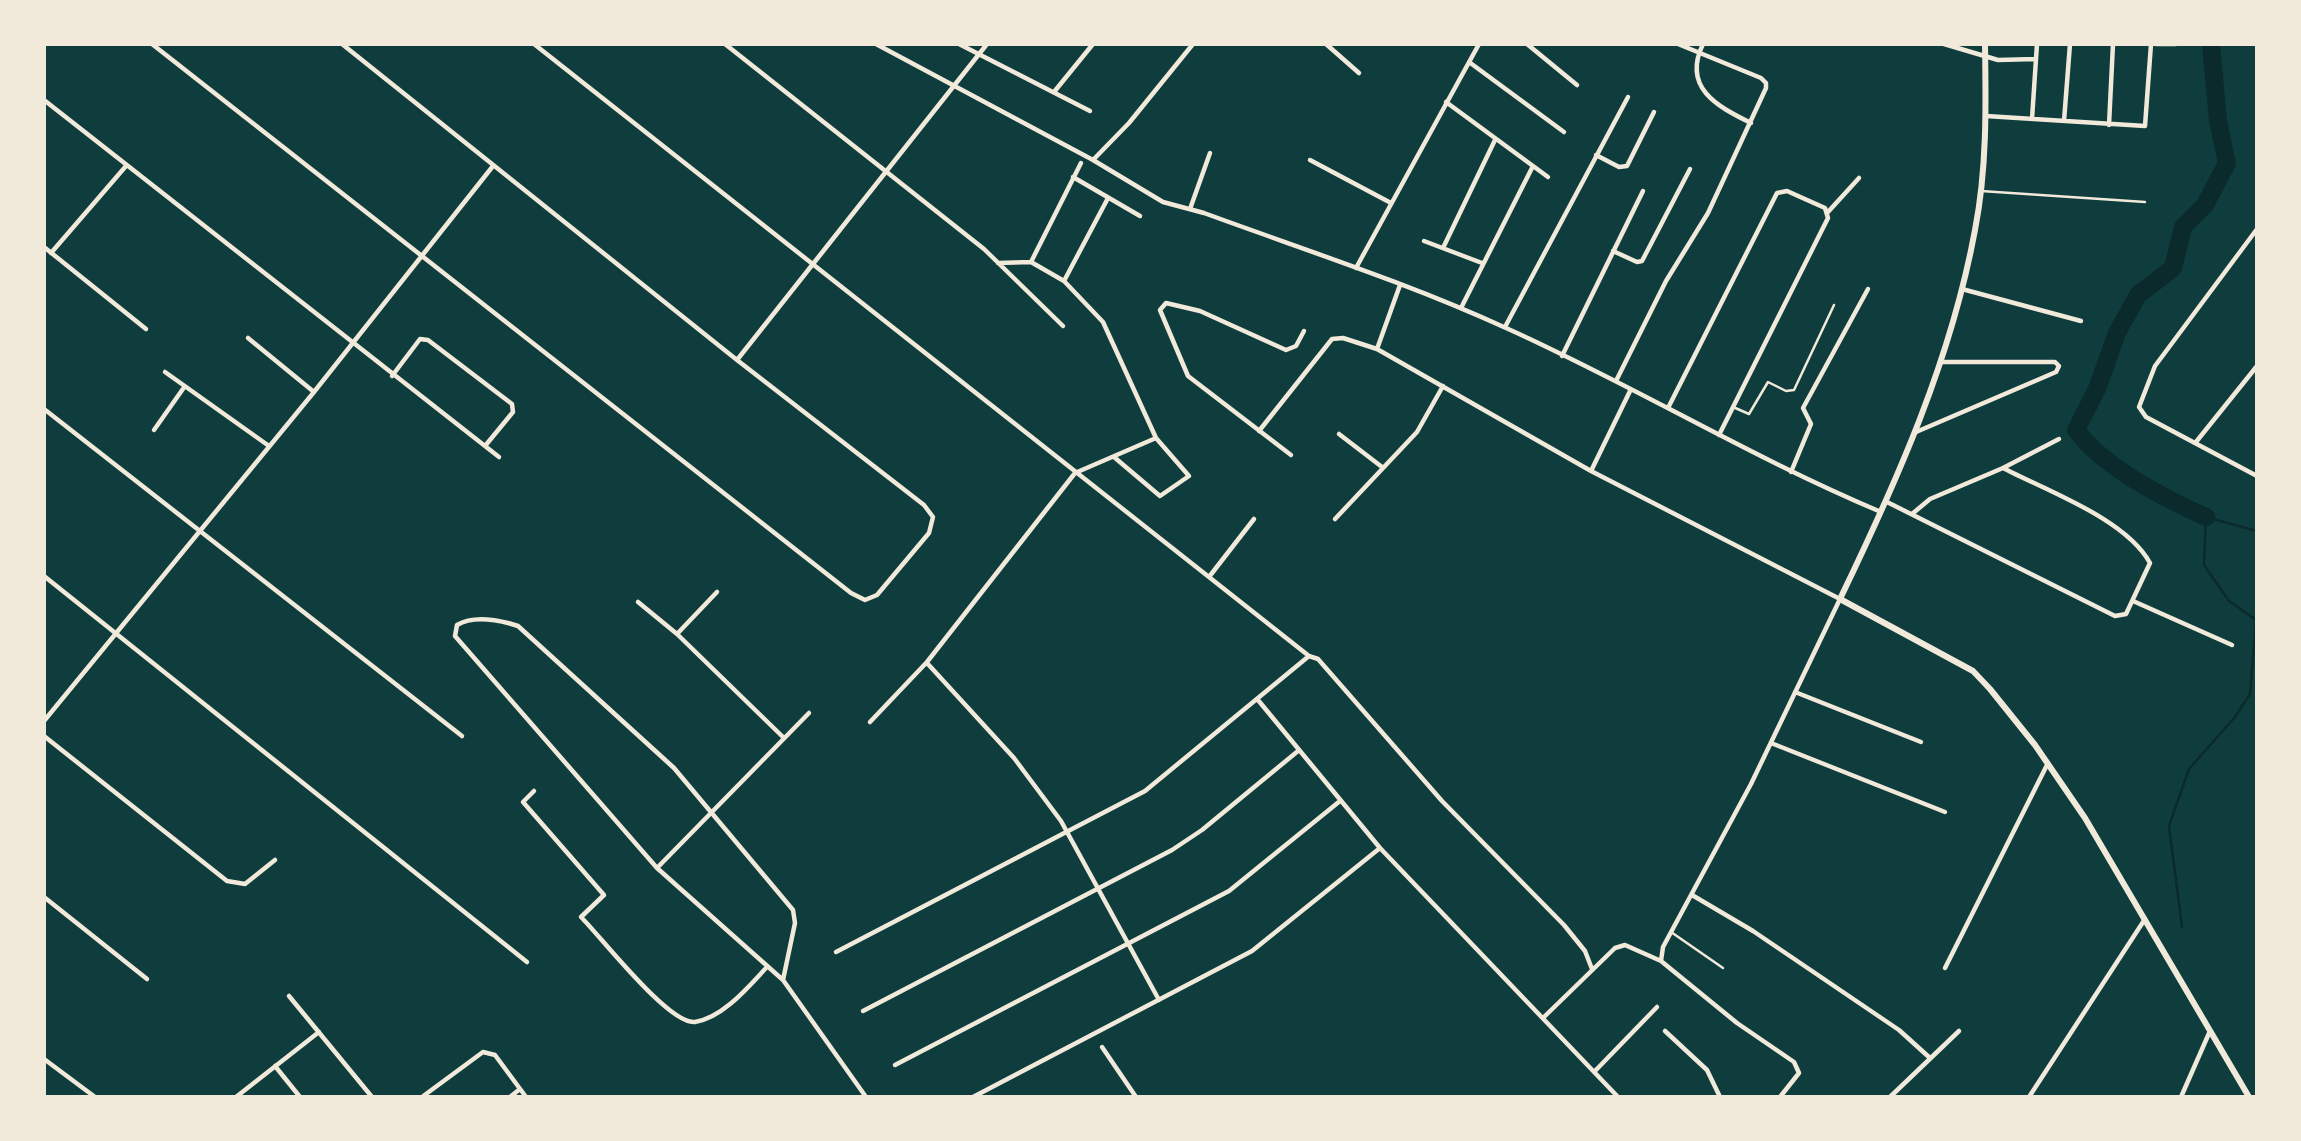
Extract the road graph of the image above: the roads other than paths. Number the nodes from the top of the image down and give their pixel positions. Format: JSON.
{"nodes":[{"id":1,"x":152,"y":44,"type":"edge"},
{"id":2,"x":342,"y":44,"type":"edge"},
{"id":3,"x":534,"y":44,"type":"edge"},
{"id":4,"x":725,"y":44,"type":"edge"},
{"id":5,"x":876,"y":44,"type":"edge"},
{"id":6,"x":959,"y":44,"type":"edge"},
{"id":7,"x":987,"y":44,"type":"edge"},
{"id":8,"x":1093,"y":44,"type":"edge"},
{"id":9,"x":1193,"y":44,"type":"edge"},
{"id":10,"x":1326,"y":44,"type":"edge"},
{"id":11,"x":1527,"y":44,"type":"edge"},
{"id":12,"x":1678,"y":44,"type":"edge"},
{"id":13,"x":1703,"y":44,"type":"edge"},
{"id":14,"x":1944,"y":44,"type":"edge"},
{"id":15,"x":1985,"y":44,"type":"edge"},
{"id":16,"x":2037,"y":44,"type":"edge"},
{"id":17,"x":2070,"y":44,"type":"edge"},
{"id":18,"x":2113,"y":44,"type":"edge"},
{"id":19,"x":2153,"y":44,"type":"edge"},
{"id":20,"x":2176,"y":44,"type":"edge"},
{"id":21,"x":1476,"y":45,"type":"edge"},
{"id":22,"x":1699,"y":52,"type":"junction"},
{"id":23,"x":979,"y":54,"type":"junction"},
{"id":24,"x":1985,"y":58,"type":"junction"},
{"id":25,"x":2036,"y":59,"type":"junction"},
{"id":26,"x":1469,"y":62,"type":"junction"},
{"id":27,"x":1359,"y":73,"type":"dead end"},
{"id":28,"x":955,"y":85,"type":"junction"},
{"id":29,"x":1577,"y":85,"type":"dead end"},
{"id":30,"x":1054,"y":92,"type":"junction"},
{"id":31,"x":1628,"y":97,"type":"dead end"},
{"id":32,"x":44,"y":100,"type":"edge"},
{"id":33,"x":1446,"y":102,"type":"junction"},
{"id":34,"x":1090,"y":111,"type":"dead end"},
{"id":35,"x":1654,"y":112,"type":"dead end"},
{"id":36,"x":1986,"y":116,"type":"junction"},
{"id":37,"x":2032,"y":119,"type":"junction"},
{"id":38,"x":2064,"y":121,"type":"junction"},
{"id":39,"x":1751,"y":123,"type":"junction"},
{"id":40,"x":2109,"y":125,"type":"junction"},
{"id":41,"x":1564,"y":132,"type":"dead end"},
{"id":42,"x":1495,"y":140,"type":"junction"},
{"id":43,"x":1210,"y":153,"type":"dead end"},
{"id":44,"x":1596,"y":155,"type":"junction"},
{"id":45,"x":1093,"y":160,"type":"junction"},
{"id":46,"x":1310,"y":160,"type":"dead end"},
{"id":47,"x":1081,"y":163,"type":"dead end"},
{"id":48,"x":126,"y":166,"type":"junction"},
{"id":49,"x":493,"y":166,"type":"junction"},
{"id":50,"x":1533,"y":166,"type":"junction"},
{"id":51,"x":1690,"y":169,"type":"dead end"},
{"id":52,"x":887,"y":170,"type":"junction"},
{"id":53,"x":1073,"y":177,"type":"junction"},
{"id":54,"x":1548,"y":177,"type":"dead end"},
{"id":55,"x":1859,"y":178,"type":"dead end"},
{"id":56,"x":1643,"y":191,"type":"dead end"},
{"id":57,"x":1981,"y":191,"type":"junction"},
{"id":58,"x":1108,"y":198,"type":"junction"},
{"id":59,"x":2145,"y":202,"type":"dead end"},
{"id":60,"x":1391,"y":203,"type":"junction"},
{"id":61,"x":1189,"y":209,"type":"junction"},
{"id":62,"x":1828,"y":212,"type":"junction"},
{"id":63,"x":1140,"y":216,"type":"dead end"},
{"id":64,"x":2257,"y":229,"type":"edge"},
{"id":65,"x":1424,"y":241,"type":"dead end"},
{"id":66,"x":44,"y":247,"type":"edge"},
{"id":67,"x":1443,"y":248,"type":"junction"},
{"id":68,"x":1613,"y":251,"type":"junction"},
{"id":69,"x":51,"y":253,"type":"junction"},
{"id":70,"x":423,"y":255,"type":"junction"},
{"id":71,"x":1031,"y":262,"type":"junction"},
{"id":72,"x":998,"y":263,"type":"junction"},
{"id":73,"x":1482,"y":263,"type":"junction"},
{"id":74,"x":811,"y":266,"type":"junction"},
{"id":75,"x":1356,"y":268,"type":"junction"},
{"id":76,"x":1064,"y":281,"type":"junction"},
{"id":77,"x":1400,"y":285,"type":"junction"},
{"id":78,"x":1868,"y":289,"type":"dead end"},
{"id":79,"x":1961,"y":289,"type":"junction"},
{"id":80,"x":1834,"y":305,"type":"dead end"},
{"id":81,"x":1461,"y":308,"type":"junction"},
{"id":82,"x":2081,"y":321,"type":"dead end"},
{"id":83,"x":1063,"y":326,"type":"dead end"},
{"id":84,"x":1505,"y":327,"type":"junction"},
{"id":85,"x":146,"y":329,"type":"dead end"},
{"id":86,"x":1304,"y":331,"type":"dead end"},
{"id":87,"x":248,"y":338,"type":"dead end"},
{"id":88,"x":352,"y":344,"type":"junction"},
{"id":89,"x":1377,"y":349,"type":"junction"},
{"id":90,"x":1562,"y":356,"type":"junction"},
{"id":91,"x":737,"y":360,"type":"junction"},
{"id":92,"x":1940,"y":362,"type":"junction"},
{"id":93,"x":2257,"y":366,"type":"edge"},
{"id":94,"x":165,"y":372,"type":"dead end"},
{"id":95,"x":392,"y":376,"type":"junction"},
{"id":96,"x":1616,"y":382,"type":"junction"},
{"id":97,"x":185,"y":386,"type":"junction"},
{"id":98,"x":1443,"y":386,"type":"junction"},
{"id":99,"x":1631,"y":389,"type":"junction"},
{"id":100,"x":314,"y":392,"type":"junction"},
{"id":101,"x":1733,"y":407,"type":"junction"},
{"id":102,"x":1668,"y":408,"type":"junction"},
{"id":103,"x":44,"y":409,"type":"edge"},
{"id":104,"x":154,"y":430,"type":"dead end"},
{"id":105,"x":1258,"y":431,"type":"junction"},
{"id":106,"x":1916,"y":432,"type":"junction"},
{"id":107,"x":1339,"y":434,"type":"dead end"},
{"id":108,"x":1719,"y":435,"type":"junction"},
{"id":109,"x":1156,"y":438,"type":"junction"},
{"id":110,"x":2059,"y":439,"type":"dead end"},
{"id":111,"x":2196,"y":442,"type":"junction"},
{"id":112,"x":269,"y":446,"type":"junction"},
{"id":113,"x":485,"y":446,"type":"junction"},
{"id":114,"x":1291,"y":455,"type":"dead end"},
{"id":115,"x":499,"y":457,"type":"dead end"},
{"id":116,"x":1114,"y":457,"type":"junction"},
{"id":117,"x":1382,"y":467,"type":"junction"},
{"id":118,"x":2003,"y":468,"type":"junction"},
{"id":119,"x":1591,"y":471,"type":"junction"},
{"id":120,"x":1791,"y":471,"type":"junction"},
{"id":121,"x":1075,"y":473,"type":"junction"},
{"id":122,"x":2257,"y":476,"type":"edge"},
{"id":123,"x":1887,"y":502,"type":"junction"},
{"id":124,"x":1882,"y":512,"type":"junction"},
{"id":125,"x":1912,"y":514,"type":"junction"},
{"id":126,"x":1254,"y":519,"type":"dead end"},
{"id":127,"x":1335,"y":519,"type":"dead end"},
{"id":128,"x":199,"y":533,"type":"junction"},
{"id":129,"x":44,"y":576,"type":"edge"},
{"id":130,"x":1209,"y":577,"type":"junction"},
{"id":131,"x":717,"y":592,"type":"dead end"},
{"id":132,"x":1840,"y":599,"type":"junction"},
{"id":133,"x":2133,"y":601,"type":"junction"},
{"id":134,"x":638,"y":602,"type":"dead end"},
{"id":135,"x":116,"y":633,"type":"junction"},
{"id":136,"x":677,"y":634,"type":"junction"},
{"id":137,"x":2232,"y":645,"type":"dead end"},
{"id":138,"x":1309,"y":656,"type":"junction"},
{"id":139,"x":927,"y":663,"type":"junction"},
{"id":140,"x":1795,"y":692,"type":"junction"},
{"id":141,"x":1258,"y":700,"type":"junction"},
{"id":142,"x":809,"y":713,"type":"dead end"},
{"id":143,"x":44,"y":721,"type":"edge"},
{"id":144,"x":870,"y":722,"type":"dead end"},
{"id":145,"x":44,"y":736,"type":"edge"},
{"id":146,"x":462,"y":736,"type":"dead end"},
{"id":147,"x":785,"y":738,"type":"junction"},
{"id":148,"x":1921,"y":741,"type":"dead end"},
{"id":149,"x":1771,"y":743,"type":"junction"},
{"id":150,"x":1298,"y":751,"type":"junction"},
{"id":151,"x":2048,"y":763,"type":"junction"},
{"id":152,"x":534,"y":791,"type":"dead end"},
{"id":153,"x":1340,"y":801,"type":"junction"},
{"id":154,"x":1945,"y":812,"type":"dead end"},
{"id":155,"x":710,"y":813,"type":"junction"},
{"id":156,"x":1069,"y":833,"type":"junction"},
{"id":157,"x":1380,"y":848,"type":"junction"},
{"id":158,"x":275,"y":860,"type":"dead end"},
{"id":159,"x":657,"y":869,"type":"junction"},
{"id":160,"x":1098,"y":888,"type":"junction"},
{"id":161,"x":1692,"y":895,"type":"junction"},
{"id":162,"x":44,"y":897,"type":"edge"},
{"id":163,"x":2146,"y":918,"type":"junction"},
{"id":164,"x":1671,"y":932,"type":"junction"},
{"id":165,"x":1130,"y":946,"type":"junction"},
{"id":166,"x":836,"y":952,"type":"dead end"},
{"id":167,"x":1661,"y":961,"type":"junction"},
{"id":168,"x":527,"y":962,"type":"dead end"},
{"id":169,"x":767,"y":967,"type":"junction"},
{"id":170,"x":1723,"y":968,"type":"dead end"},
{"id":171,"x":1945,"y":968,"type":"dead end"},
{"id":172,"x":1592,"y":969,"type":"junction"},
{"id":173,"x":147,"y":979,"type":"dead end"},
{"id":174,"x":783,"y":980,"type":"junction"},
{"id":175,"x":289,"y":996,"type":"dead end"},
{"id":176,"x":1159,"y":1000,"type":"junction"},
{"id":177,"x":1657,"y":1007,"type":"dead end"},
{"id":178,"x":863,"y":1011,"type":"dead end"},
{"id":179,"x":1544,"y":1017,"type":"junction"},
{"id":180,"x":2211,"y":1028,"type":"junction"},
{"id":181,"x":1665,"y":1031,"type":"dead end"},
{"id":182,"x":1959,"y":1031,"type":"dead end"},
{"id":183,"x":319,"y":1032,"type":"junction"},
{"id":184,"x":1102,"y":1047,"type":"dead end"},
{"id":185,"x":1930,"y":1058,"type":"junction"},
{"id":186,"x":44,"y":1059,"type":"edge"},
{"id":187,"x":895,"y":1065,"type":"dead end"},
{"id":188,"x":275,"y":1066,"type":"junction"},
{"id":189,"x":1595,"y":1070,"type":"junction"},
{"id":190,"x":520,"y":1089,"type":"junction"},
{"id":191,"x":95,"y":1097,"type":"edge"},
{"id":192,"x":235,"y":1097,"type":"edge"},
{"id":193,"x":300,"y":1097,"type":"edge"},
{"id":194,"x":372,"y":1097,"type":"edge"},
{"id":195,"x":422,"y":1097,"type":"edge"},
{"id":196,"x":510,"y":1097,"type":"edge"},
{"id":197,"x":526,"y":1097,"type":"edge"},
{"id":198,"x":866,"y":1097,"type":"edge"},
{"id":199,"x":973,"y":1097,"type":"edge"},
{"id":200,"x":1136,"y":1097,"type":"edge"},
{"id":201,"x":1618,"y":1097,"type":"edge"},
{"id":202,"x":1720,"y":1097,"type":"edge"},
{"id":203,"x":1780,"y":1097,"type":"edge"},
{"id":204,"x":1890,"y":1097,"type":"edge"},
{"id":205,"x":2029,"y":1097,"type":"edge"},
{"id":206,"x":2181,"y":1097,"type":"edge"},
{"id":207,"x":2249,"y":1097,"type":"edge"}],
"edges":[{"from":1,"to":70,"type":"street"},
{"from":2,"to":49,"type":"street"},
{"from":3,"to":74,"type":"street"},
{"from":4,"to":52,"type":"street"},
{"from":5,"to":28,"type":"street"},
{"from":6,"to":23,"type":"street"},
{"from":7,"to":23,"type":"street"},
{"from":8,"to":30,"type":"street"},
{"from":9,"to":45,"type":"street"},
{"from":10,"to":27,"type":"street"},
{"from":11,"to":29,"type":"street"},
{"from":12,"to":22,"type":"street"},
{"from":13,"to":22,"type":"street"},
{"from":14,"to":24,"type":"street"},
{"from":15,"to":24,"type":"main road"},
{"from":16,"to":25,"type":"street"},
{"from":17,"to":38,"type":"street"},
{"from":18,"to":40,"type":"street"},
{"from":19,"to":20,"type":"street"},
{"from":19,"to":40,"type":"street"},
{"from":21,"to":26,"type":"street"},
{"from":22,"to":39,"type":"street"},
{"from":22,"to":39,"type":"street"},
{"from":23,"to":28,"type":"street"},
{"from":23,"to":30,"type":"street"},
{"from":24,"to":25,"type":"street"},
{"from":24,"to":36,"type":"main road"},
{"from":25,"to":37,"type":"street"},
{"from":26,"to":33,"type":"street"},
{"from":26,"to":41,"type":"street"},
{"from":28,"to":45,"type":"street"},
{"from":28,"to":52,"type":"street"},
{"from":30,"to":34,"type":"street"},
{"from":31,"to":44,"type":"street"},
{"from":32,"to":48,"type":"street"},
{"from":33,"to":42,"type":"street"},
{"from":33,"to":60,"type":"street"},
{"from":35,"to":44,"type":"street"},
{"from":36,"to":37,"type":"street"},
{"from":36,"to":57,"type":"main road"},
{"from":37,"to":38,"type":"street"},
{"from":38,"to":40,"type":"street"},
{"from":39,"to":96,"type":"street"},
{"from":42,"to":50,"type":"street"},
{"from":42,"to":67,"type":"street"},
{"from":43,"to":61,"type":"street"},
{"from":44,"to":84,"type":"street"},
{"from":45,"to":61,"type":"street"},
{"from":46,"to":60,"type":"street"},
{"from":47,"to":53,"type":"street"},
{"from":48,"to":69,"type":"street"},
{"from":48,"to":88,"type":"street"},
{"from":49,"to":70,"type":"street"},
{"from":49,"to":91,"type":"street"},
{"from":50,"to":54,"type":"street"},
{"from":50,"to":73,"type":"street"},
{"from":51,"to":68,"type":"street"},
{"from":52,"to":72,"type":"street"},
{"from":52,"to":74,"type":"street"},
{"from":53,"to":58,"type":"street"},
{"from":53,"to":71,"type":"street"},
{"from":55,"to":62,"type":"street"},
{"from":56,"to":68,"type":"street"},
{"from":57,"to":59,"type":"lane"},
{"from":57,"to":79,"type":"main road"},
{"from":58,"to":63,"type":"street"},
{"from":58,"to":76,"type":"street"},
{"from":60,"to":75,"type":"street"},
{"from":61,"to":75,"type":"street"},
{"from":62,"to":101,"type":"street"},
{"from":62,"to":102,"type":"street"},
{"from":64,"to":111,"type":"street"},
{"from":65,"to":67,"type":"street"},
{"from":66,"to":69,"type":"street"},
{"from":67,"to":73,"type":"street"},
{"from":68,"to":90,"type":"street"},
{"from":69,"to":85,"type":"street"},
{"from":70,"to":88,"type":"street"},
{"from":70,"to":91,"type":"street"},
{"from":71,"to":72,"type":"street"},
{"from":71,"to":76,"type":"street"},
{"from":72,"to":83,"type":"street"},
{"from":73,"to":81,"type":"street"},
{"from":74,"to":91,"type":"street"},
{"from":74,"to":121,"type":"street"},
{"from":75,"to":77,"type":"street"},
{"from":76,"to":109,"type":"street"},
{"from":77,"to":81,"type":"street"},
{"from":77,"to":89,"type":"street"},
{"from":78,"to":120,"type":"street"},
{"from":79,"to":82,"type":"street"},
{"from":79,"to":92,"type":"main road"},
{"from":80,"to":101,"type":"lane"},
{"from":81,"to":84,"type":"street"},
{"from":84,"to":90,"type":"street"},
{"from":86,"to":105,"type":"street"},
{"from":87,"to":100,"type":"street"},
{"from":88,"to":95,"type":"street"},
{"from":88,"to":100,"type":"street"},
{"from":89,"to":98,"type":"street"},
{"from":89,"to":105,"type":"street"},
{"from":90,"to":96,"type":"street"},
{"from":92,"to":106,"type":"main road"},
{"from":92,"to":106,"type":"street"},
{"from":93,"to":111,"type":"street"},
{"from":94,"to":97,"type":"street"},
{"from":95,"to":113,"type":"street"},
{"from":95,"to":113,"type":"street"},
{"from":96,"to":99,"type":"street"},
{"from":97,"to":104,"type":"street"},
{"from":97,"to":112,"type":"street"},
{"from":98,"to":117,"type":"street"},
{"from":98,"to":119,"type":"street"},
{"from":99,"to":102,"type":"street"},
{"from":99,"to":119,"type":"street"},
{"from":100,"to":112,"type":"street"},
{"from":101,"to":108,"type":"street"},
{"from":102,"to":108,"type":"street"},
{"from":103,"to":128,"type":"street"},
{"from":105,"to":114,"type":"street"},
{"from":106,"to":123,"type":"main road"},
{"from":107,"to":117,"type":"street"},
{"from":108,"to":120,"type":"street"},
{"from":109,"to":116,"type":"street"},
{"from":109,"to":116,"type":"street"},
{"from":110,"to":118,"type":"street"},
{"from":111,"to":122,"type":"street"},
{"from":112,"to":128,"type":"street"},
{"from":113,"to":115,"type":"street"},
{"from":116,"to":121,"type":"street"},
{"from":117,"to":127,"type":"street"},
{"from":118,"to":125,"type":"street"},
{"from":118,"to":133,"type":"street"},
{"from":119,"to":132,"type":"street"},
{"from":120,"to":124,"type":"street"},
{"from":121,"to":130,"type":"street"},
{"from":121,"to":139,"type":"street"},
{"from":123,"to":124,"type":"main road"},
{"from":123,"to":125,"type":"street"},
{"from":124,"to":132,"type":"main road"},
{"from":125,"to":133,"type":"street"},
{"from":126,"to":130,"type":"street"},
{"from":128,"to":135,"type":"street"},
{"from":128,"to":146,"type":"street"},
{"from":129,"to":135,"type":"street"},
{"from":130,"to":138,"type":"street"},
{"from":131,"to":136,"type":"street"},
{"from":132,"to":140,"type":"street"},
{"from":132,"to":151,"type":"main road"},
{"from":133,"to":137,"type":"street"},
{"from":134,"to":136,"type":"street"},
{"from":135,"to":143,"type":"street"},
{"from":135,"to":168,"type":"street"},
{"from":136,"to":147,"type":"street"},
{"from":138,"to":141,"type":"street"},
{"from":138,"to":172,"type":"street"},
{"from":139,"to":144,"type":"street"},
{"from":139,"to":156,"type":"street"},
{"from":140,"to":148,"type":"street"},
{"from":140,"to":149,"type":"street"},
{"from":141,"to":150,"type":"street"},
{"from":141,"to":156,"type":"street"},
{"from":142,"to":147,"type":"street"},
{"from":145,"to":158,"type":"street"},
{"from":147,"to":155,"type":"street"},
{"from":149,"to":154,"type":"street"},
{"from":149,"to":161,"type":"street"},
{"from":150,"to":153,"type":"street"},
{"from":150,"to":160,"type":"street"},
{"from":151,"to":163,"type":"main road"},
{"from":151,"to":171,"type":"street"},
{"from":152,"to":169,"type":"street"},
{"from":153,"to":157,"type":"street"},
{"from":153,"to":165,"type":"street"},
{"from":155,"to":159,"type":"street"},
{"from":155,"to":159,"type":"street"},
{"from":155,"to":174,"type":"street"},
{"from":156,"to":160,"type":"street"},
{"from":156,"to":166,"type":"street"},
{"from":157,"to":176,"type":"street"},
{"from":157,"to":179,"type":"street"},
{"from":159,"to":169,"type":"street"},
{"from":160,"to":165,"type":"street"},
{"from":160,"to":178,"type":"street"},
{"from":161,"to":164,"type":"street"},
{"from":161,"to":185,"type":"street"},
{"from":162,"to":173,"type":"street"},
{"from":163,"to":180,"type":"main road"},
{"from":163,"to":205,"type":"street"},
{"from":164,"to":167,"type":"street"},
{"from":164,"to":170,"type":"lane"},
{"from":165,"to":176,"type":"street"},
{"from":165,"to":187,"type":"street"},
{"from":167,"to":172,"type":"street"},
{"from":167,"to":203,"type":"street"},
{"from":169,"to":174,"type":"street"},
{"from":172,"to":179,"type":"street"},
{"from":174,"to":198,"type":"street"},
{"from":175,"to":183,"type":"street"},
{"from":176,"to":199,"type":"street"},
{"from":177,"to":189,"type":"street"},
{"from":179,"to":189,"type":"street"},
{"from":180,"to":206,"type":"street"},
{"from":180,"to":207,"type":"main road"},
{"from":181,"to":202,"type":"street"},
{"from":182,"to":185,"type":"street"},
{"from":183,"to":188,"type":"street"},
{"from":183,"to":194,"type":"street"},
{"from":184,"to":200,"type":"street"},
{"from":185,"to":204,"type":"street"},
{"from":186,"to":191,"type":"street"},
{"from":188,"to":192,"type":"street"},
{"from":188,"to":193,"type":"street"},
{"from":189,"to":201,"type":"street"},
{"from":190,"to":195,"type":"street"},
{"from":190,"to":196,"type":"street"},
{"from":190,"to":197,"type":"street"}]}
